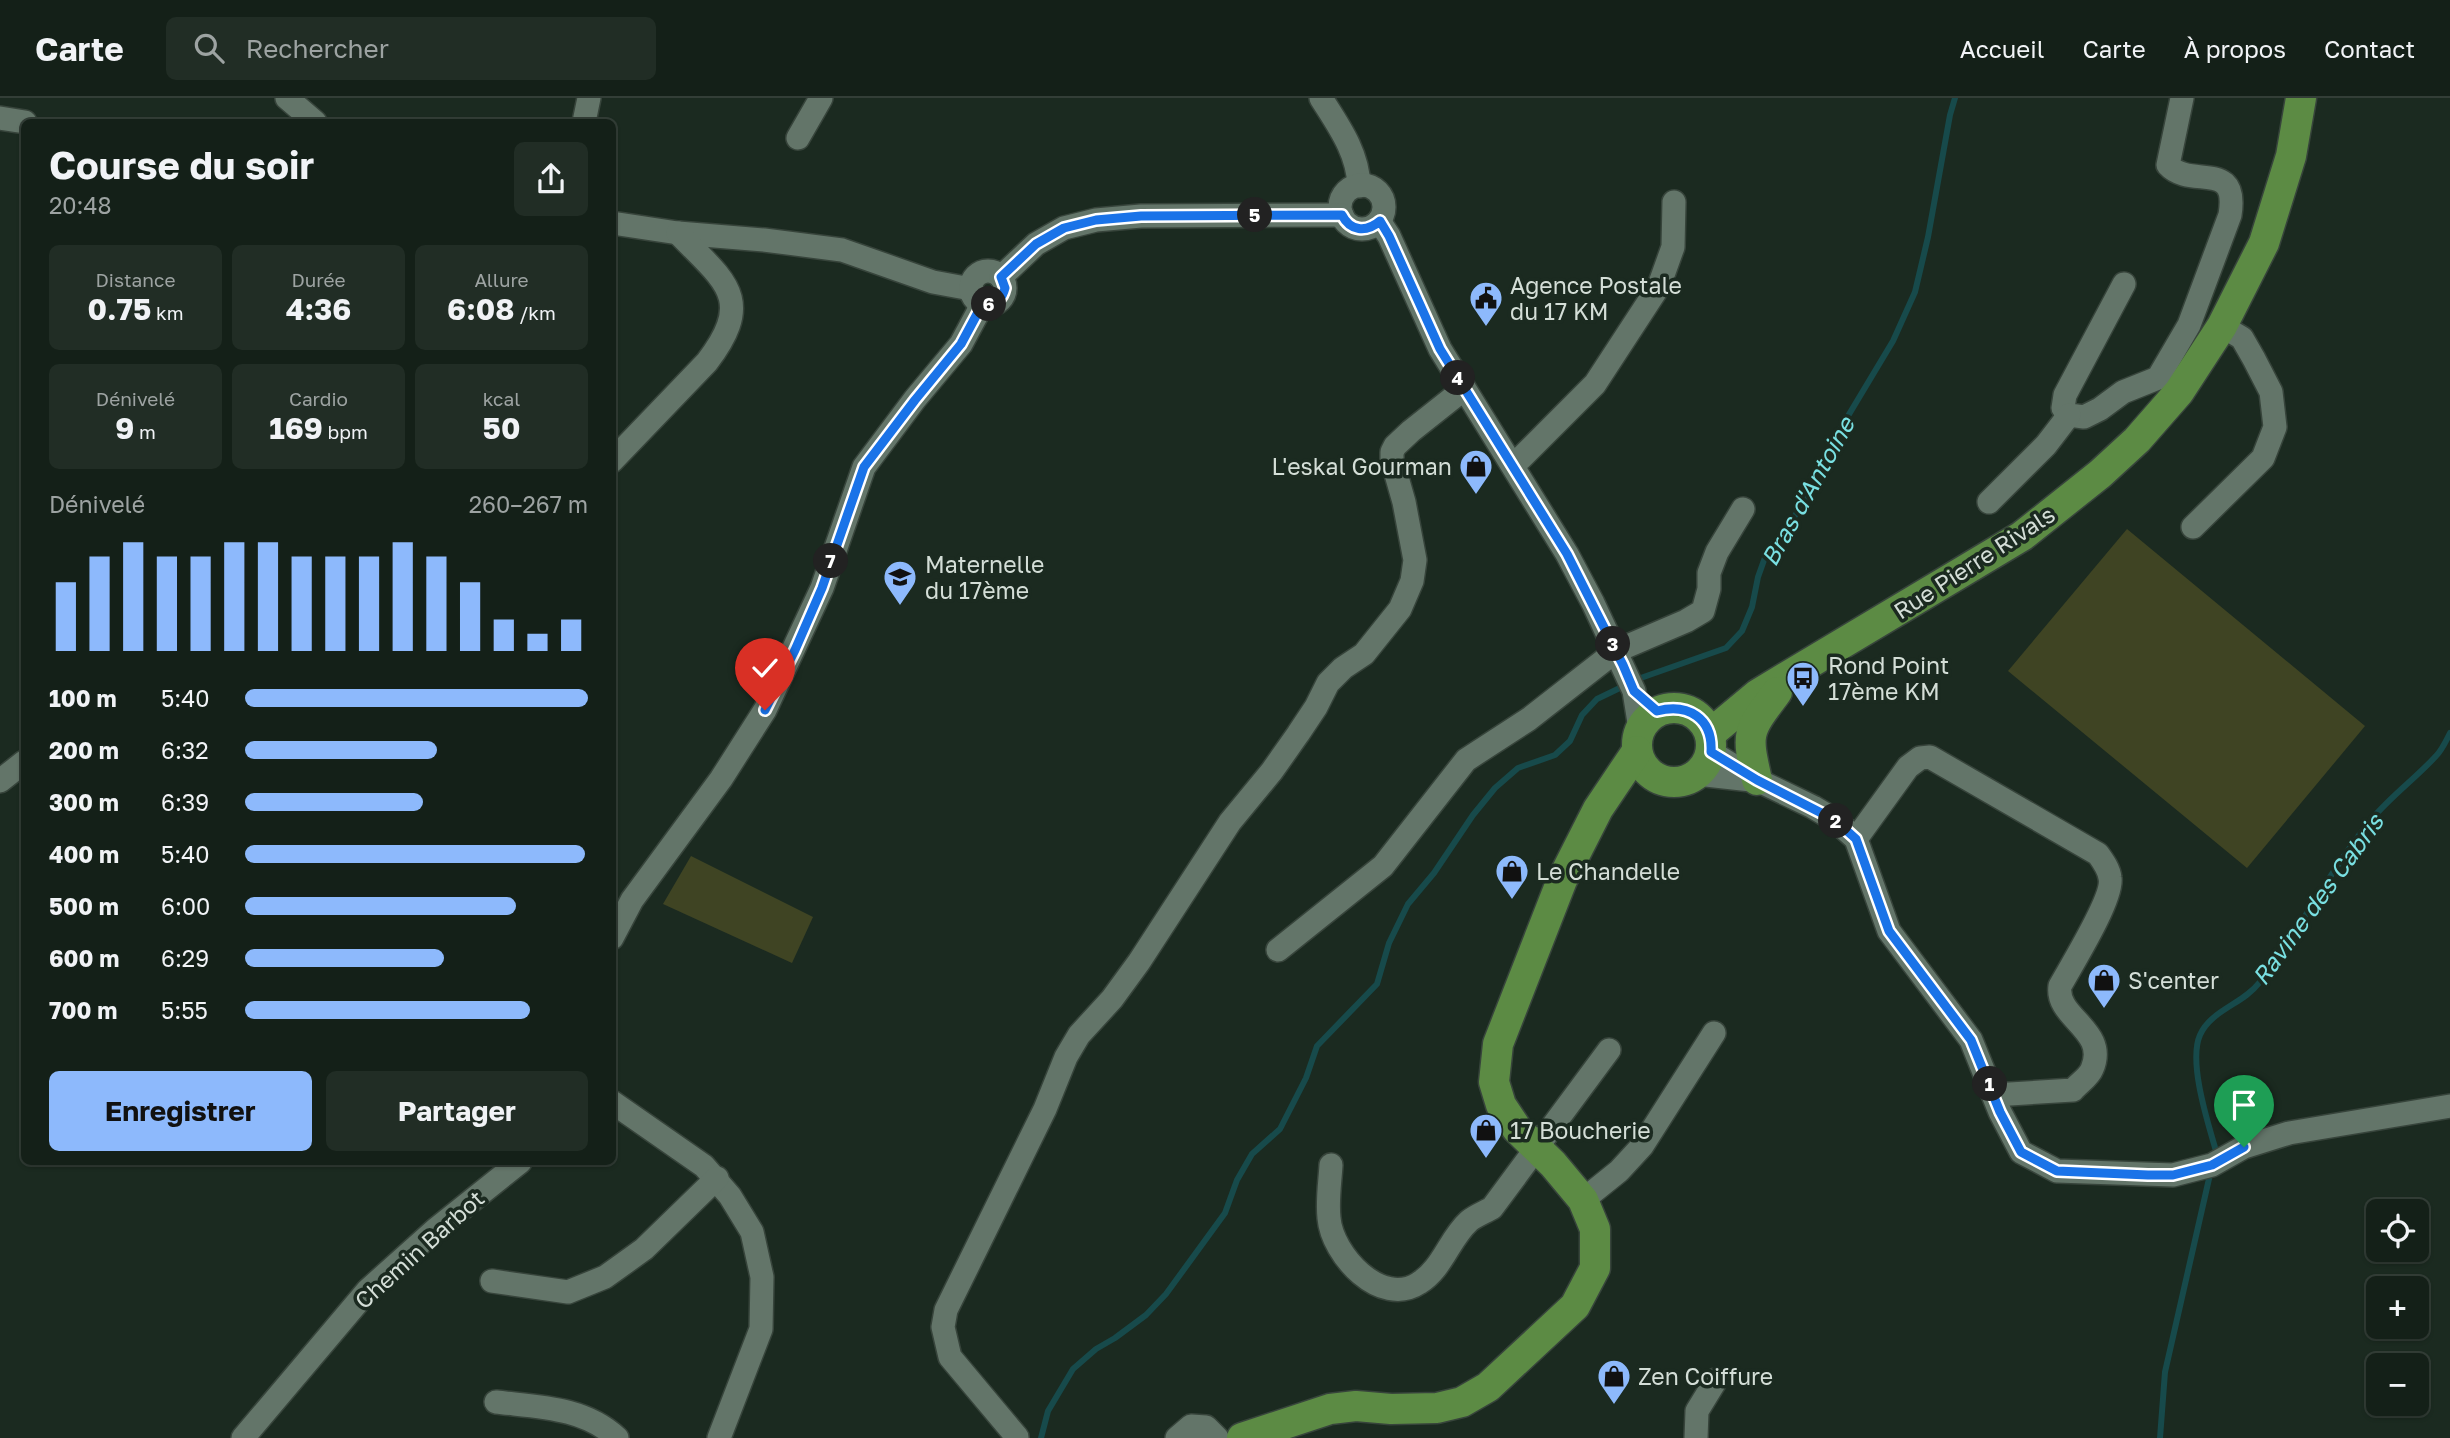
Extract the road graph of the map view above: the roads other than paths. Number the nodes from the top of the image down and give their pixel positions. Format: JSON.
{"nodes":[{"id":1,"x":287,"y":98,"type":"edge"},
{"id":2,"x":589,"y":98,"type":"edge"},
{"id":3,"x":821,"y":98,"type":"edge"},
{"id":4,"x":1321,"y":98,"type":"edge"},
{"id":5,"x":2182,"y":98,"type":"edge"},
{"id":6,"x":2301,"y":98,"type":"edge"},
{"id":7,"x":0,"y":118,"type":"edge"},
{"id":8,"x":312,"y":119,"type":"edge"},
{"id":9,"x":585,"y":119,"type":"edge"},
{"id":10,"x":21,"y":121,"type":"edge"},
{"id":11,"x":798,"y":138,"type":"dead end"},
{"id":12,"x":1359,"y":186,"type":"junction"},
{"id":13,"x":1674,"y":202,"type":"dead end"},
{"id":14,"x":1342,"y":215,"type":"junction"},
{"id":15,"x":1380,"y":221,"type":"junction"},
{"id":16,"x":616,"y":224,"type":"edge"},
{"id":17,"x":678,"y":233,"type":"junction"},
{"id":18,"x":2124,"y":284,"type":"dead end"},
{"id":19,"x":977,"y":296,"type":"junction"},
{"id":20,"x":2222,"y":326,"type":"junction"},
{"id":21,"x":2169,"y":385,"type":"junction"},
{"id":22,"x":1464,"y":389,"type":"junction"},
{"id":23,"x":2069,"y":415,"type":"junction"},
{"id":24,"x":616,"y":457,"type":"edge"},
{"id":25,"x":1512,"y":464,"type":"junction"},
{"id":26,"x":1989,"y":502,"type":"dead end"},
{"id":27,"x":1743,"y":509,"type":"dead end"},
{"id":28,"x":2193,"y":527,"type":"dead end"},
{"id":29,"x":1620,"y":658,"type":"junction"},
{"id":30,"x":1790,"y":675,"type":"junction"},
{"id":31,"x":1645,"y":730,"type":"junction"},
{"id":32,"x":1703,"y":743,"type":"junction"},
{"id":33,"x":21,"y":764,"type":"edge"},
{"id":34,"x":1657,"y":778,"type":"junction"},
{"id":35,"x":1757,"y":780,"type":"junction"},
{"id":36,"x":0,"y":781,"type":"edge"},
{"id":37,"x":1598,"y":809,"type":"junction"},
{"id":38,"x":1856,"y":839,"type":"junction"},
{"id":39,"x":616,"y":930,"type":"edge"},
{"id":40,"x":1278,"y":950,"type":"dead end"},
{"id":41,"x":1714,"y":1033,"type":"dead end"},
{"id":42,"x":1609,"y":1050,"type":"dead end"},
{"id":43,"x":1994,"y":1095,"type":"junction"},
{"id":44,"x":616,"y":1105,"type":"edge"},
{"id":45,"x":2450,"y":1107,"type":"edge"},
{"id":46,"x":1537,"y":1149,"type":"junction"},
{"id":47,"x":516,"y":1165,"type":"edge"},
{"id":48,"x":1331,"y":1165,"type":"dead end"},
{"id":49,"x":717,"y":1178,"type":"junction"},
{"id":50,"x":1583,"y":1200,"type":"junction"},
{"id":51,"x":492,"y":1281,"type":"dead end"},
{"id":52,"x":1716,"y":1380,"type":"dead end"},
{"id":53,"x":496,"y":1402,"type":"dead end"},
{"id":54,"x":243,"y":1438,"type":"edge"},
{"id":55,"x":617,"y":1438,"type":"edge"},
{"id":56,"x":719,"y":1438,"type":"edge"},
{"id":57,"x":1019,"y":1438,"type":"edge"},
{"id":58,"x":1177,"y":1438,"type":"edge"},
{"id":59,"x":1217,"y":1438,"type":"edge"},
{"id":60,"x":1242,"y":1438,"type":"edge"},
{"id":61,"x":1696,"y":1438,"type":"edge"}],
"edges":[{"from":1,"to":8,"type":"street"},
{"from":2,"to":9,"type":"street"},
{"from":3,"to":11,"type":"street"},
{"from":4,"to":12,"type":"street"},
{"from":5,"to":21,"type":"street","name":"Rue Pierre Rivals"},
{"from":6,"to":20,"type":"main road","name":"Rue Pierre Rivals"},
{"from":7,"to":10,"type":"street"},
{"from":12,"to":14,"type":"street"},
{"from":12,"to":15,"type":"street"},
{"from":13,"to":25,"type":"street"},
{"from":14,"to":15,"type":"street"},
{"from":14,"to":19,"type":"street"},
{"from":15,"to":22,"type":"street"},
{"from":16,"to":17,"type":"street"},
{"from":17,"to":19,"type":"street"},
{"from":17,"to":24,"type":"street"},
{"from":18,"to":23,"type":"street"},
{"from":19,"to":39,"type":"street"},
{"from":20,"to":21,"type":"main road","name":"Rue Pierre Rivals"},
{"from":20,"to":28,"type":"street"},
{"from":21,"to":23,"type":"street"},
{"from":21,"to":30,"type":"main road","name":"Rue Pierre Rivals"},
{"from":22,"to":25,"type":"street"},
{"from":22,"to":57,"type":"street"},
{"from":23,"to":26,"type":"street","name":"Rue Pierre Rivals"},
{"from":25,"to":29,"type":"street"},
{"from":27,"to":29,"type":"street"},
{"from":29,"to":31,"type":"street"},
{"from":29,"to":40,"type":"street"},
{"from":30,"to":32,"type":"main road","name":"Rue Pierre Rivals"},
{"from":30,"to":35,"type":"main road"},
{"from":31,"to":32,"type":"main road"},
{"from":31,"to":34,"type":"main road"},
{"from":31,"to":37,"type":"main road"},
{"from":32,"to":34,"type":"main road"},
{"from":32,"to":35,"type":"street"},
{"from":33,"to":36,"type":"street"},
{"from":34,"to":37,"type":"main road"},
{"from":35,"to":38,"type":"street"},
{"from":37,"to":46,"type":"main road"},
{"from":38,"to":43,"type":"street"},
{"from":38,"to":43,"type":"street"},
{"from":41,"to":50,"type":"street"},
{"from":42,"to":46,"type":"street"},
{"from":43,"to":45,"type":"street"},
{"from":44,"to":49,"type":"street"},
{"from":46,"to":48,"type":"street"},
{"from":46,"to":50,"type":"main road"},
{"from":47,"to":54,"type":"street","name":"Chemin Barbot"},
{"from":49,"to":51,"type":"street"},
{"from":49,"to":56,"type":"street"},
{"from":50,"to":60,"type":"main road"},
{"from":52,"to":61,"type":"street"},
{"from":53,"to":55,"type":"street"},
{"from":58,"to":59,"type":"street"}]}
